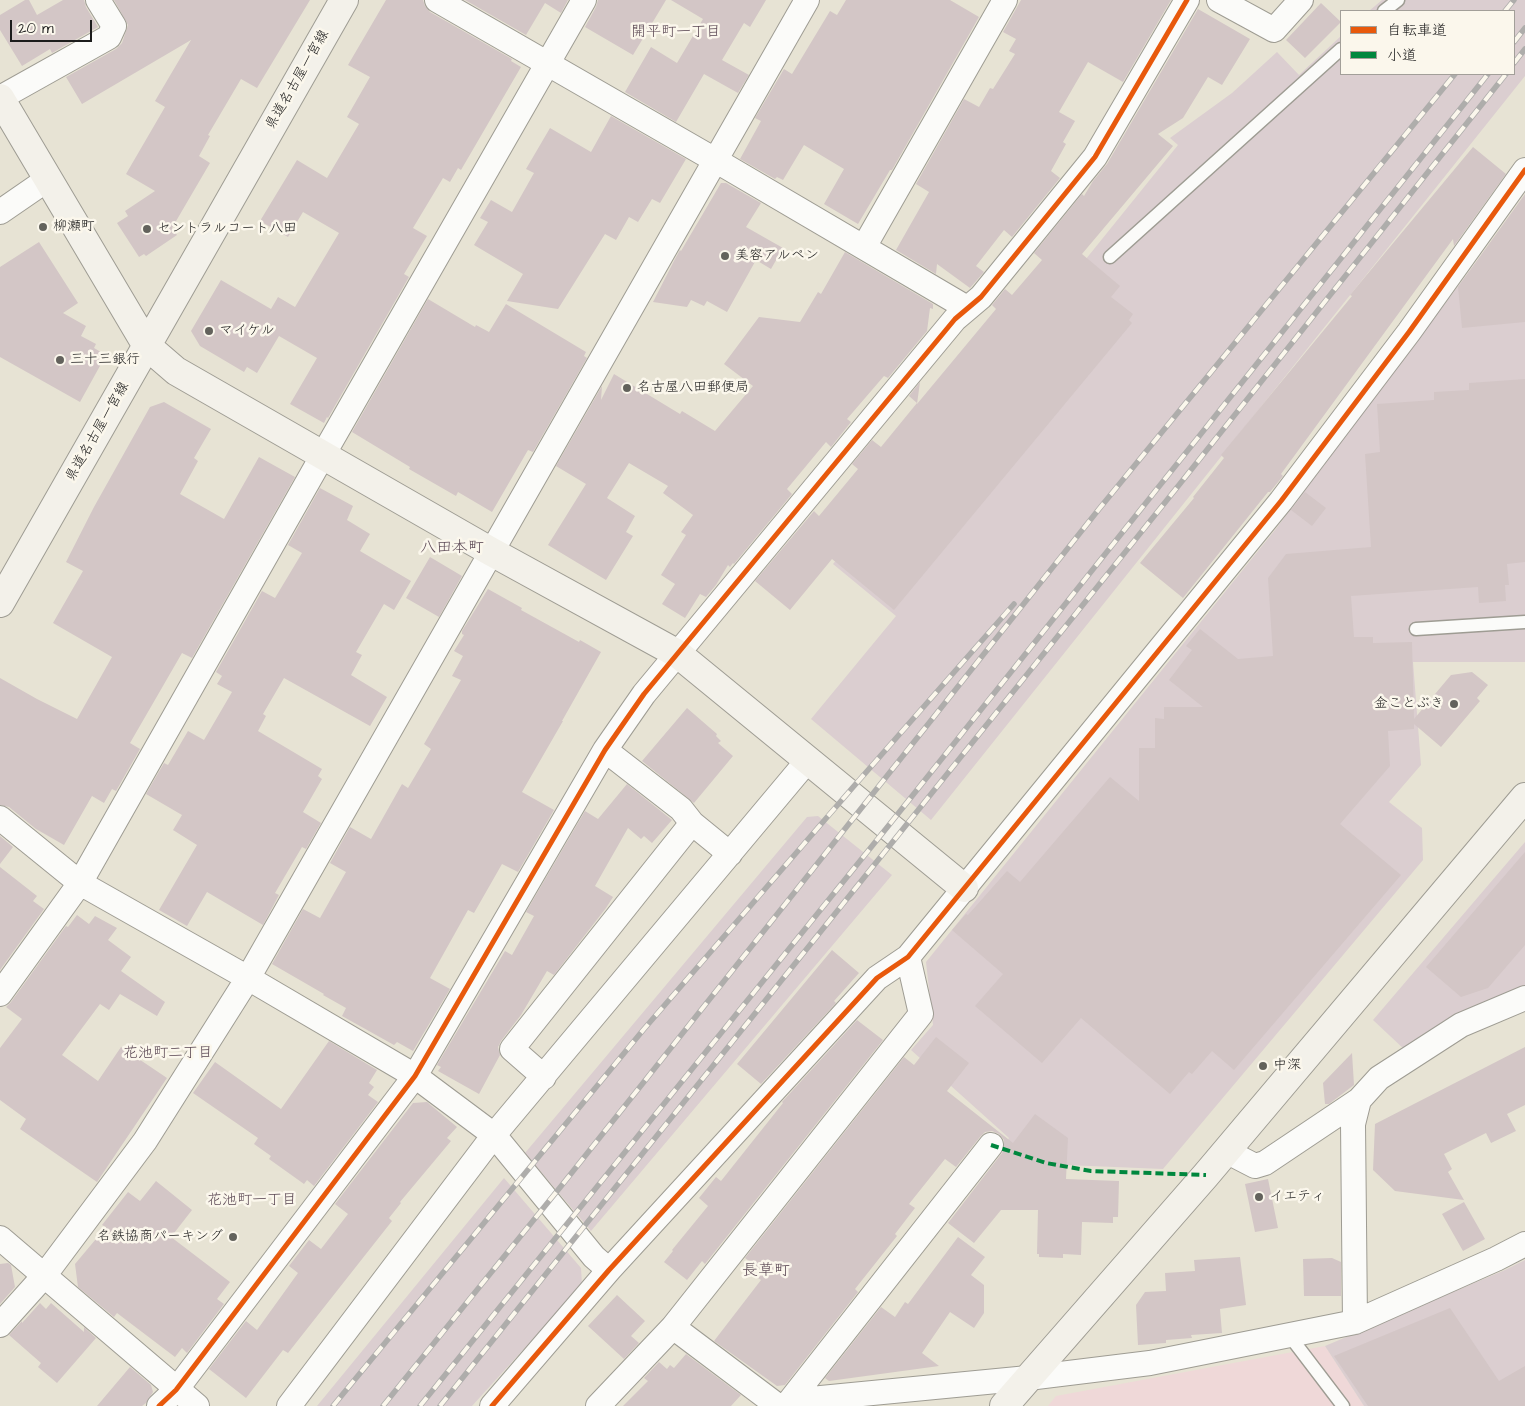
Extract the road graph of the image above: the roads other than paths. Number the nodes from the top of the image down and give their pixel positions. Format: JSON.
{"nodes":[{"id":1,"x":98,"y":0,"type":"edge"},
{"id":2,"x":344,"y":0,"type":"edge"},
{"id":3,"x":437,"y":0,"type":"edge"},
{"id":4,"x":584,"y":0,"type":"edge"},
{"id":5,"x":807,"y":0,"type":"edge"},
{"id":6,"x":1005,"y":0,"type":"edge"},
{"id":7,"x":1186,"y":0,"type":"edge"},
{"id":8,"x":1219,"y":0,"type":"edge"},
{"id":9,"x":1301,"y":0,"type":"edge"},
{"id":10,"x":1398,"y":0,"type":"edge"},
{"id":11,"x":1385,"y":10,"type":"edge"},
{"id":12,"x":1340,"y":50,"type":"edge"},
{"id":13,"x":547,"y":63,"type":"junction"},
{"id":14,"x":0,"y":98,"type":"edge"},
{"id":15,"x":715,"y":160,"type":"junction"},
{"id":16,"x":1525,"y":170,"type":"edge"},
{"id":17,"x":48,"y":179,"type":"junction"},
{"id":18,"x":0,"y":212,"type":"edge"},
{"id":19,"x":864,"y":247,"type":"junction"},
{"id":20,"x":1110,"y":257,"type":"dead end"},
{"id":21,"x":967,"y":308,"type":"junction"},
{"id":22,"x":147,"y":346,"type":"junction"},
{"id":23,"x":322,"y":455,"type":"junction"},
{"id":24,"x":490,"y":551,"type":"junction"},
{"id":25,"x":0,"y":603,"type":"edge"},
{"id":26,"x":1525,"y":622,"type":"edge"},
{"id":27,"x":1416,"y":629,"type":"dead end"},
{"id":28,"x":678,"y":654,"type":"junction"},
{"id":29,"x":605,"y":750,"type":"junction"},
{"id":30,"x":808,"y":760,"type":"junction"},
{"id":31,"x":1525,"y":797,"type":"edge"},
{"id":32,"x":0,"y":818,"type":"edge"},
{"id":33,"x":692,"y":823,"type":"junction"},
{"id":34,"x":730,"y":854,"type":"junction"},
{"id":35,"x":80,"y":883,"type":"junction"},
{"id":36,"x":964,"y":888,"type":"junction"},
{"id":37,"x":908,"y":957,"type":"junction"},
{"id":38,"x":248,"y":978,"type":"junction"},
{"id":39,"x":0,"y":994,"type":"edge"},
{"id":40,"x":1525,"y":998,"type":"edge"},
{"id":41,"x":415,"y":1076,"type":"junction"},
{"id":42,"x":544,"y":1077,"type":"junction"},
{"id":43,"x":1359,"y":1100,"type":"junction"},
{"id":44,"x":494,"y":1135,"type":"junction"},
{"id":45,"x":991,"y":1145,"type":"dead end"},
{"id":46,"x":1226,"y":1151,"type":"junction"},
{"id":47,"x":0,"y":1238,"type":"edge"},
{"id":48,"x":1525,"y":1244,"type":"edge"},
{"id":49,"x":609,"y":1270,"type":"junction"},
{"id":50,"x":44,"y":1276,"type":"junction"},
{"id":51,"x":1355,"y":1322,"type":"junction"},
{"id":52,"x":0,"y":1325,"type":"edge"},
{"id":53,"x":673,"y":1328,"type":"junction"},
{"id":54,"x":1289,"y":1335,"type":"junction"},
{"id":55,"x":1028,"y":1378,"type":"junction"},
{"id":56,"x":176,"y":1390,"type":"junction"},
{"id":57,"x":785,"y":1404,"type":"edge"},
{"id":58,"x":159,"y":1406,"type":"edge"},
{"id":59,"x":197,"y":1406,"type":"edge"},
{"id":60,"x":289,"y":1406,"type":"edge"},
{"id":61,"x":492,"y":1406,"type":"edge"},
{"id":62,"x":598,"y":1406,"type":"edge"},
{"id":63,"x":1004,"y":1406,"type":"edge"},
{"id":64,"x":1343,"y":1406,"type":"edge"}],
"edges":[{"from":1,"to":14,"type":"street"},
{"from":2,"to":22,"type":"street","name":"県道名古屋一宮線"},
{"from":3,"to":13,"type":"street"},
{"from":4,"to":13,"type":"street"},
{"from":5,"to":15,"type":"street"},
{"from":6,"to":19,"type":"street"},
{"from":7,"to":21,"type":"street"},
{"from":8,"to":9,"type":"street"},
{"from":10,"to":11,"type":"lane"},
{"from":12,"to":20,"type":"lane"},
{"from":13,"to":15,"type":"street"},
{"from":13,"to":23,"type":"street"},
{"from":14,"to":17,"type":"street"},
{"from":15,"to":19,"type":"street"},
{"from":15,"to":24,"type":"street"},
{"from":16,"to":36,"type":"street"},
{"from":17,"to":18,"type":"street"},
{"from":17,"to":22,"type":"street"},
{"from":19,"to":21,"type":"street"},
{"from":21,"to":28,"type":"street"},
{"from":22,"to":23,"type":"street"},
{"from":22,"to":25,"type":"street","name":"県道名古屋一宮線"},
{"from":23,"to":24,"type":"street"},
{"from":23,"to":35,"type":"street"},
{"from":24,"to":28,"type":"street"},
{"from":24,"to":38,"type":"street"},
{"from":26,"to":27,"type":"lane"},
{"from":28,"to":29,"type":"street"},
{"from":28,"to":30,"type":"street"},
{"from":29,"to":33,"type":"street"},
{"from":29,"to":41,"type":"street"},
{"from":30,"to":34,"type":"street"},
{"from":30,"to":36,"type":"street"},
{"from":31,"to":46,"type":"street"},
{"from":32,"to":35,"type":"street"},
{"from":33,"to":34,"type":"street"},
{"from":33,"to":42,"type":"street"},
{"from":34,"to":42,"type":"street"},
{"from":35,"to":38,"type":"street"},
{"from":35,"to":39,"type":"street"},
{"from":36,"to":37,"type":"street"},
{"from":37,"to":49,"type":"street"},
{"from":37,"to":53,"type":"street"},
{"from":38,"to":41,"type":"street"},
{"from":38,"to":50,"type":"street"},
{"from":40,"to":43,"type":"street"},
{"from":41,"to":44,"type":"street"},
{"from":41,"to":56,"type":"street"},
{"from":42,"to":44,"type":"street"},
{"from":43,"to":46,"type":"street"},
{"from":43,"to":51,"type":"street"},
{"from":44,"to":49,"type":"street"},
{"from":44,"to":60,"type":"street"},
{"from":45,"to":57,"type":"street"},
{"from":46,"to":55,"type":"street"},
{"from":47,"to":50,"type":"street"},
{"from":48,"to":51,"type":"street"},
{"from":49,"to":61,"type":"street"},
{"from":50,"to":52,"type":"street"},
{"from":50,"to":56,"type":"street"},
{"from":51,"to":54,"type":"street"},
{"from":53,"to":57,"type":"street"},
{"from":53,"to":62,"type":"street"},
{"from":54,"to":55,"type":"street"},
{"from":54,"to":64,"type":"lane"},
{"from":55,"to":57,"type":"street"},
{"from":55,"to":63,"type":"street"},
{"from":56,"to":58,"type":"street"},
{"from":56,"to":59,"type":"street"}]}
